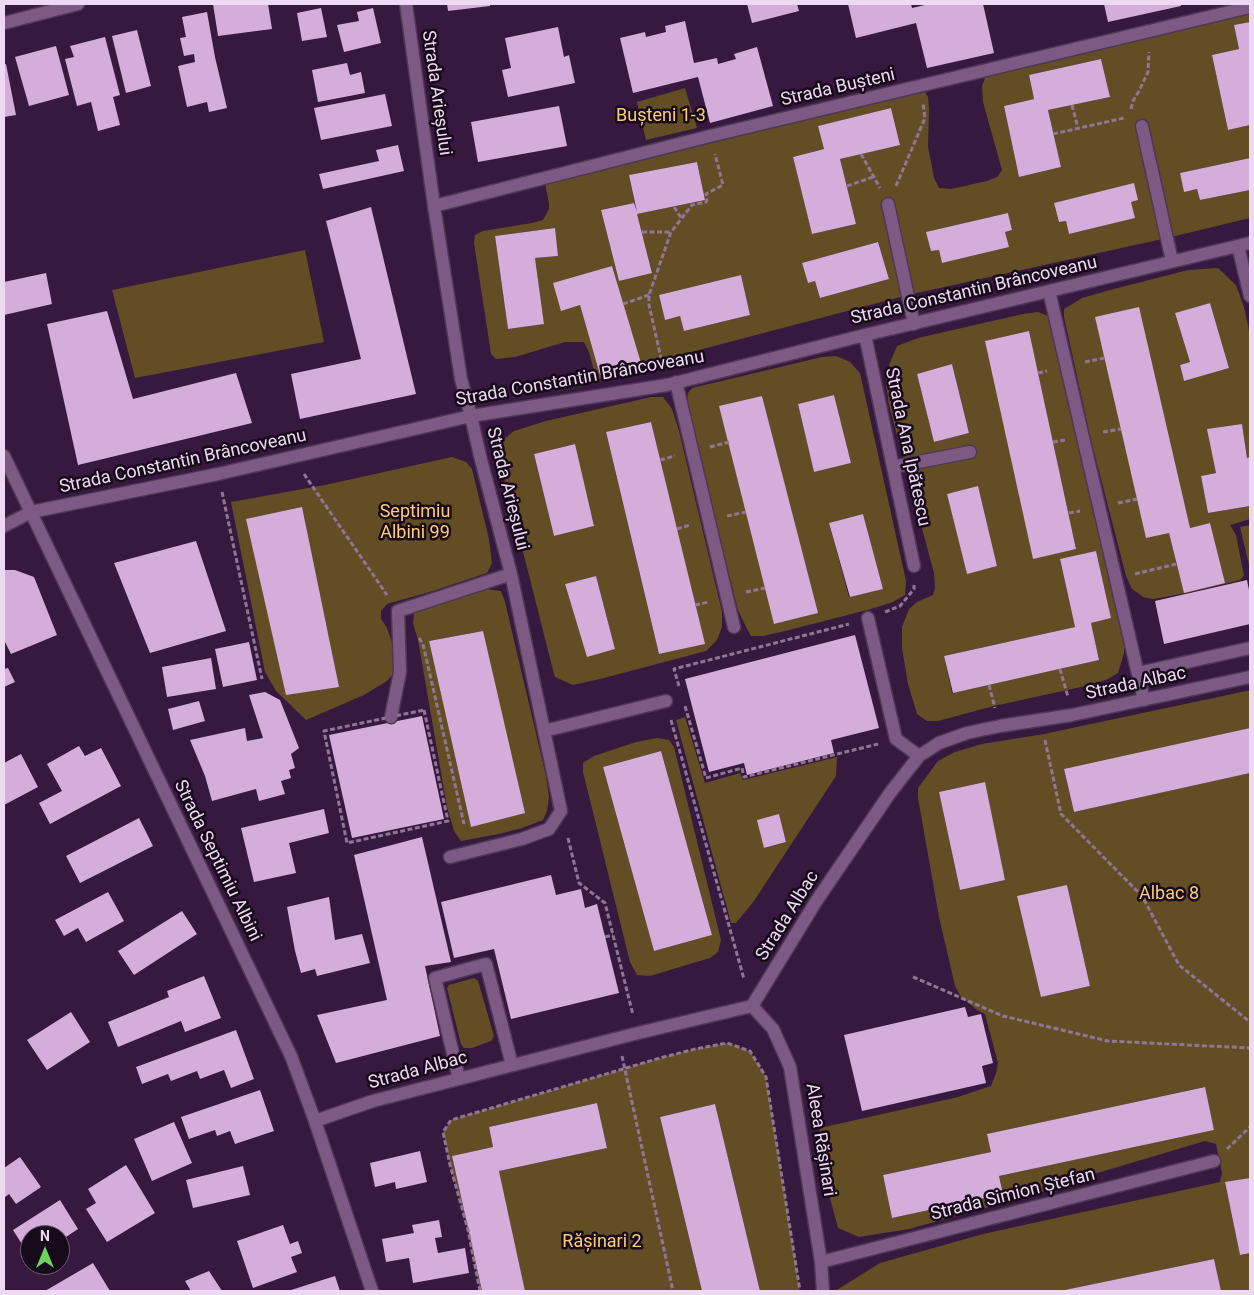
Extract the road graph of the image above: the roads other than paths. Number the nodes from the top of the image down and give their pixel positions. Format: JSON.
{"nodes":[{"id":1,"x":78,"y":4,"type":"edge"},
{"id":2,"x":406,"y":4,"type":"edge"},
{"id":3,"x":1250,"y":7,"type":"edge"},
{"id":4,"x":4,"y":22,"type":"edge"},
{"id":5,"x":1142,"y":126,"type":"dead end"},
{"id":6,"x":888,"y":204,"type":"road end"},
{"id":7,"x":434,"y":206,"type":"junction"},
{"id":8,"x":1244,"y":244,"type":"edge"},
{"id":9,"x":1172,"y":261,"type":"junction"},
{"id":10,"x":1049,"y":291,"type":"junction"},
{"id":11,"x":1250,"y":296,"type":"edge"},
{"id":12,"x":914,"y":324,"type":"junction"},
{"id":13,"x":865,"y":335,"type":"junction"},
{"id":14,"x":671,"y":383,"type":"junction"},
{"id":15,"x":471,"y":416,"type":"junction"},
{"id":16,"x":970,"y":452,"type":"dead end"},
{"id":17,"x":4,"y":456,"type":"edge"},
{"id":18,"x":893,"y":467,"type":"junction"},
{"id":19,"x":31,"y":512,"type":"junction"},
{"id":20,"x":4,"y":526,"type":"edge"},
{"id":21,"x":914,"y":566,"type":"road end"},
{"id":22,"x":511,"y":574,"type":"junction"},
{"id":23,"x":868,"y":618,"type":"road end"},
{"id":24,"x":734,"y":627,"type":"dead end"},
{"id":25,"x":1250,"y":648,"type":"edge"},
{"id":26,"x":1138,"y":673,"type":"junction"},
{"id":27,"x":1250,"y":677,"type":"edge"},
{"id":28,"x":1144,"y":700,"type":"junction"},
{"id":29,"x":666,"y":701,"type":"road end"},
{"id":30,"x":391,"y":716,"type":"road end"},
{"id":31,"x":544,"y":731,"type":"junction"},
{"id":32,"x":919,"y":756,"type":"junction"},
{"id":33,"x":450,"y":857,"type":"dead end"},
{"id":34,"x":752,"y":1006,"type":"junction"},
{"id":35,"x":512,"y":1065,"type":"junction"},
{"id":36,"x":459,"y":1079,"type":"junction"},
{"id":37,"x":315,"y":1121,"type":"junction"},
{"id":38,"x":1214,"y":1161,"type":"road end"},
{"id":39,"x":821,"y":1262,"type":"junction"},
{"id":40,"x":372,"y":1291,"type":"edge"},
{"id":41,"x":823,"y":1291,"type":"edge"}],
"edges":[{"from":1,"to":4,"type":"street"},
{"from":2,"to":7,"type":"street","name":"Strada Arieșului"},
{"from":3,"to":7,"type":"street","name":"Strada Bușteni"},
{"from":5,"to":9,"type":"street"},
{"from":6,"to":12,"type":"street"},
{"from":7,"to":15,"type":"street","name":"Strada Arieșului"},
{"from":8,"to":9,"type":"street","name":"Strada Constantin Brâncoveanu"},
{"from":8,"to":11,"type":"street"},
{"from":9,"to":10,"type":"street","name":"Strada Constantin Brâncoveanu"},
{"from":10,"to":12,"type":"street","name":"Strada Constantin Brâncoveanu"},
{"from":10,"to":26,"type":"street"},
{"from":12,"to":13,"type":"street","name":"Strada Constantin Brâncoveanu"},
{"from":13,"to":14,"type":"street","name":"Strada Constantin Brâncoveanu"},
{"from":13,"to":18,"type":"street","name":"Strada Ana Ipătescu"},
{"from":14,"to":15,"type":"street","name":"Strada Constantin Brâncoveanu"},
{"from":14,"to":24,"type":"street"},
{"from":15,"to":19,"type":"street","name":"Strada Constantin Brâncoveanu"},
{"from":15,"to":22,"type":"street","name":"Strada Arieșului"},
{"from":16,"to":18,"type":"street"},
{"from":17,"to":19,"type":"street","name":"Strada Septimiu Albini"},
{"from":18,"to":21,"type":"street","name":"Strada Ana Ipătescu"},
{"from":19,"to":20,"type":"street","name":"Strada Constantin Brâncoveanu"},
{"from":19,"to":37,"type":"street","name":"Strada Septimiu Albini"},
{"from":22,"to":30,"type":"street"},
{"from":22,"to":31,"type":"street","name":"Strada Arieșului"},
{"from":23,"to":32,"type":"street"},
{"from":25,"to":26,"type":"street"},
{"from":26,"to":28,"type":"street"},
{"from":27,"to":28,"type":"street","name":"Strada Albac"},
{"from":28,"to":32,"type":"street","name":"Strada Albac"},
{"from":29,"to":31,"type":"street"},
{"from":31,"to":33,"type":"street","name":"Strada Arieșului"},
{"from":32,"to":34,"type":"street","name":"Strada Albac"},
{"from":34,"to":35,"type":"street","name":"Strada Albac"},
{"from":34,"to":39,"type":"street","name":"Aleea Rășinari"},
{"from":35,"to":36,"type":"street","name":"Strada Albac"},
{"from":35,"to":36,"type":"street"},
{"from":36,"to":37,"type":"street","name":"Strada Albac"},
{"from":37,"to":40,"type":"street","name":"Strada Septimiu Albini"},
{"from":38,"to":39,"type":"street","name":"Strada Simion Ștefan"},
{"from":39,"to":41,"type":"street","name":"Aleea Rășinari"}]}
